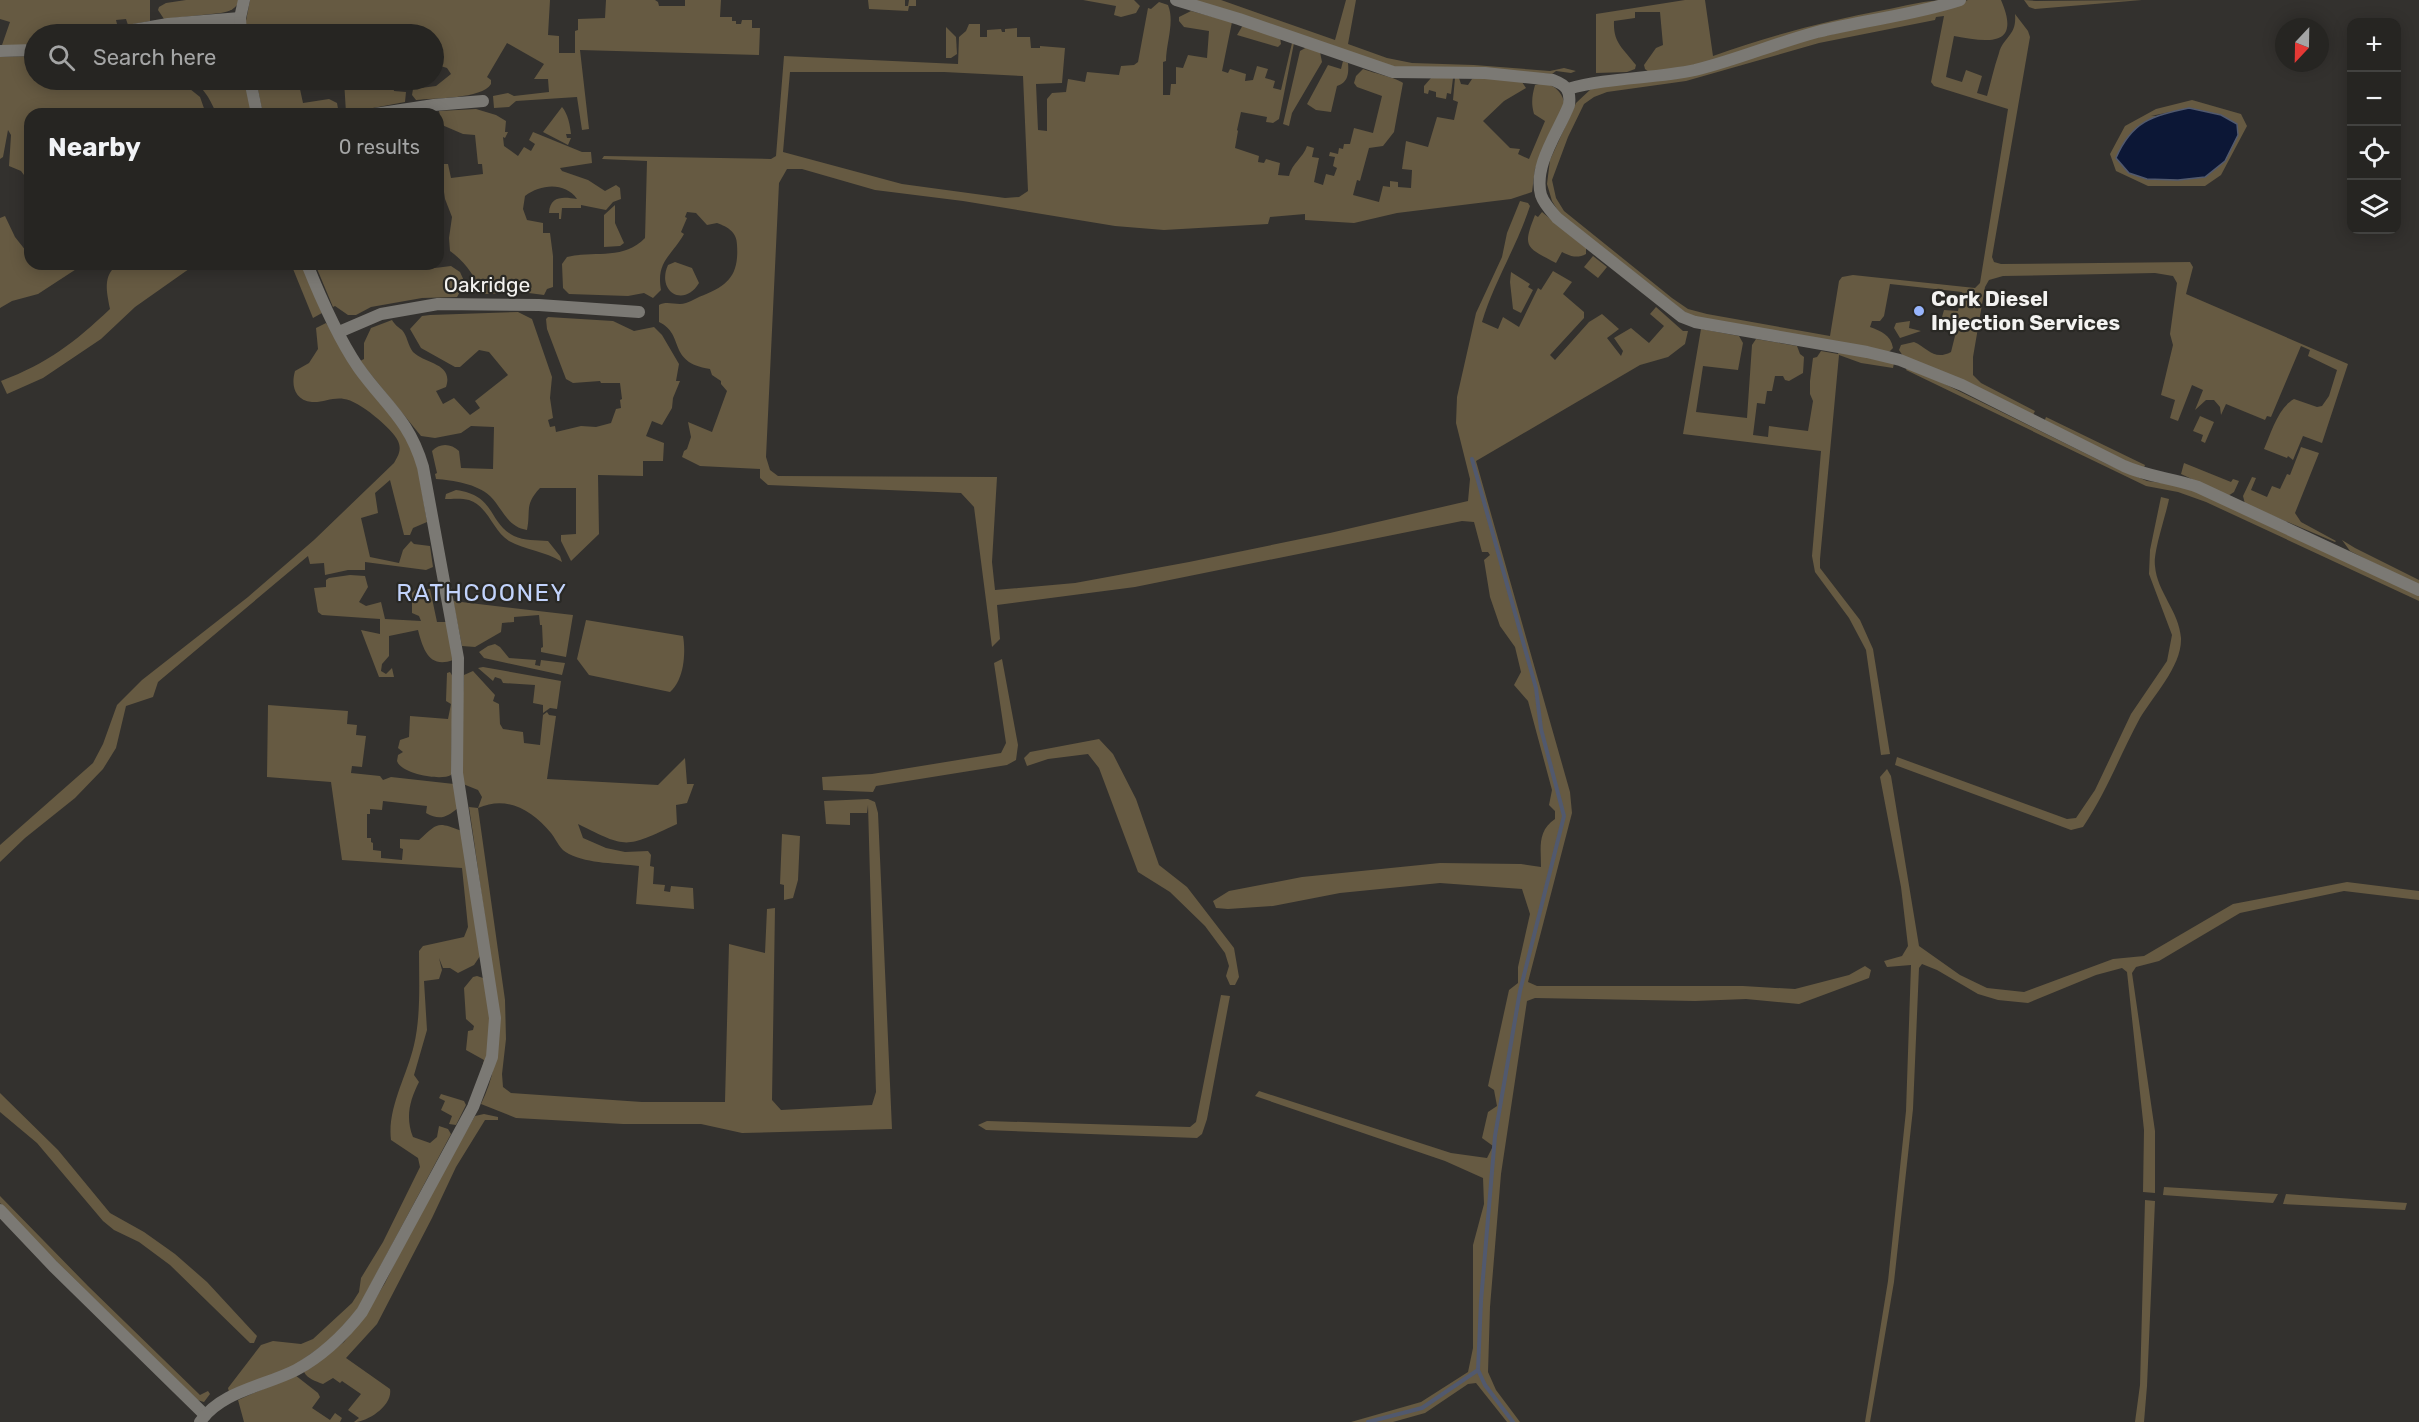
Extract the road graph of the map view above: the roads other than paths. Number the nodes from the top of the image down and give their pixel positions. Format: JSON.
{"nodes":[{"id":1,"x":244,"y":0,"type":"edge"},
{"id":2,"x":1176,"y":0,"type":"edge"},
{"id":3,"x":1960,"y":0,"type":"edge"},
{"id":4,"x":240,"y":18,"type":"junction"},
{"id":5,"x":168,"y":24,"type":"edge"},
{"id":6,"x":240,"y":24,"type":"edge"},
{"id":7,"x":24,"y":50,"type":"edge"},
{"id":8,"x":0,"y":51,"type":"edge"},
{"id":9,"x":1568,"y":89,"type":"junction"},
{"id":10,"x":252,"y":90,"type":"edge"},
{"id":11,"x":483,"y":101,"type":"dead end"},
{"id":12,"x":256,"y":108,"type":"edge"},
{"id":13,"x":414,"y":108,"type":"edge"},
{"id":14,"x":310,"y":270,"type":"edge"},
{"id":15,"x":639,"y":312,"type":"dead end"},
{"id":16,"x":339,"y":332,"type":"junction"},
{"id":17,"x":2419,"y":590,"type":"edge"},
{"id":18,"x":0,"y":1210,"type":"edge"},
{"id":19,"x":203,"y":1418,"type":"edge"}],
"edges":[{"from":1,"to":4,"type":"street"},
{"from":2,"to":9,"type":"street"},
{"from":3,"to":9,"type":"street"},
{"from":4,"to":5,"type":"street"},
{"from":4,"to":6,"type":"street"},
{"from":7,"to":8,"type":"street"},
{"from":9,"to":17,"type":"street"},
{"from":10,"to":12,"type":"street"},
{"from":11,"to":13,"type":"street"},
{"from":14,"to":16,"type":"street"},
{"from":15,"to":16,"type":"street","name":"Oakridge"},
{"from":16,"to":19,"type":"street"},
{"from":18,"to":19,"type":"street"}]}
